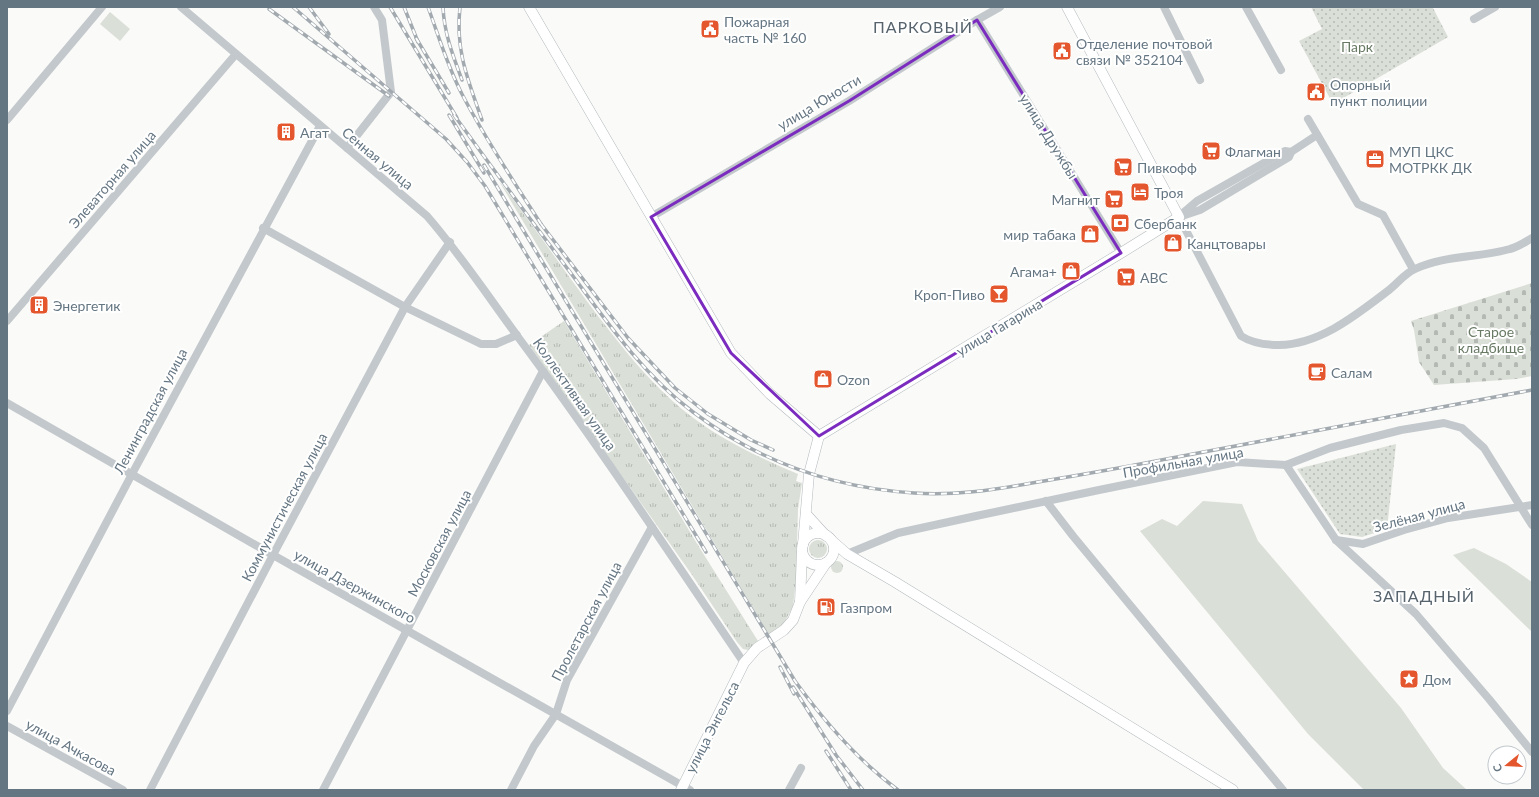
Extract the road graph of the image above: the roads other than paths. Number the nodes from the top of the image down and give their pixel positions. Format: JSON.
{"nodes":[{"id":1,"x":102,"y":7,"type":"edge"},
{"id":2,"x":181,"y":7,"type":"edge"},
{"id":3,"x":374,"y":7,"type":"edge"},
{"id":4,"x":529,"y":7,"type":"edge"},
{"id":5,"x":1000,"y":7,"type":"edge"},
{"id":6,"x":1067,"y":7,"type":"edge"},
{"id":7,"x":1164,"y":7,"type":"edge"},
{"id":8,"x":1246,"y":7,"type":"edge"},
{"id":9,"x":1495,"y":7,"type":"edge"},
{"id":10,"x":1474,"y":19,"type":"dead end"},
{"id":11,"x":977,"y":20,"type":"junction"},
{"id":12,"x":236,"y":54,"type":"junction"},
{"id":13,"x":1281,"y":70,"type":"dead end"},
{"id":14,"x":1200,"y":80,"type":"dead end"},
{"id":15,"x":1308,"y":119,"type":"dead end"},
{"id":16,"x":7,"y":120,"type":"edge"},
{"id":17,"x":320,"y":126,"type":"junction"},
{"id":18,"x":1317,"y":135,"type":"junction"},
{"id":19,"x":347,"y":148,"type":"junction"},
{"id":20,"x":651,"y":217,"type":"junction"},
{"id":21,"x":1179,"y":217,"type":"junction"},
{"id":22,"x":263,"y":228,"type":"junction"},
{"id":23,"x":1532,"y":238,"type":"edge"},
{"id":24,"x":450,"y":242,"type":"junction"},
{"id":25,"x":1121,"y":253,"type":"junction"},
{"id":26,"x":1413,"y":269,"type":"junction"},
{"id":27,"x":405,"y":307,"type":"junction"},
{"id":28,"x":7,"y":321,"type":"edge"},
{"id":29,"x":517,"y":335,"type":"junction"},
{"id":30,"x":543,"y":371,"type":"junction"},
{"id":31,"x":7,"y":403,"type":"edge"},
{"id":32,"x":819,"y":436,"type":"junction"},
{"id":33,"x":1286,"y":465,"type":"junction"},
{"id":34,"x":132,"y":474,"type":"junction"},
{"id":35,"x":1046,"y":501,"type":"junction"},
{"id":36,"x":1532,"y":505,"type":"edge"},
{"id":37,"x":1521,"y":507,"type":"junction"},
{"id":38,"x":806,"y":514,"type":"junction"},
{"id":39,"x":1532,"y":525,"type":"edge"},
{"id":40,"x":652,"y":527,"type":"junction"},
{"id":41,"x":829,"y":538,"type":"junction"},
{"id":42,"x":1336,"y":540,"type":"junction"},
{"id":43,"x":802,"y":548,"type":"junction"},
{"id":44,"x":847,"y":554,"type":"junction"},
{"id":45,"x":273,"y":555,"type":"junction"},
{"id":46,"x":828,"y":561,"type":"junction"},
{"id":47,"x":800,"y":602,"type":"junction"},
{"id":48,"x":408,"y":631,"type":"junction"},
{"id":49,"x":744,"y":663,"type":"junction"},
{"id":50,"x":7,"y":711,"type":"edge"},
{"id":51,"x":556,"y":714,"type":"junction"},
{"id":52,"x":7,"y":726,"type":"edge"},
{"id":53,"x":1532,"y":752,"type":"edge"},
{"id":54,"x":801,"y":768,"type":"dead end"},
{"id":55,"x":684,"y":789,"type":"edge"},
{"id":56,"x":123,"y":790,"type":"edge"},
{"id":57,"x":150,"y":790,"type":"edge"},
{"id":58,"x":323,"y":790,"type":"edge"},
{"id":59,"x":511,"y":790,"type":"edge"},
{"id":60,"x":789,"y":790,"type":"edge"},
{"id":61,"x":1233,"y":790,"type":"edge"},
{"id":62,"x":1283,"y":790,"type":"edge"}],
"edges":[{"from":1,"to":16,"type":"street"},
{"from":2,"to":12,"type":"street","name":"Сенная улица"},
{"from":3,"to":19,"type":"street"},
{"from":4,"to":20,"type":"main road"},
{"from":5,"to":11,"type":"street","name":"улица Юности"},
{"from":6,"to":21,"type":"main road"},
{"from":7,"to":14,"type":"street"},
{"from":8,"to":13,"type":"street"},
{"from":9,"to":10,"type":"street"},
{"from":11,"to":20,"type":"street","name":"улица Юности"},
{"from":11,"to":25,"type":"street","name":"улица Дружбы"},
{"from":12,"to":17,"type":"street","name":"Сенная улица"},
{"from":12,"to":28,"type":"street","name":"Элеваторная улица"},
{"from":15,"to":18,"type":"street"},
{"from":17,"to":19,"type":"street","name":"Сенная улица"},
{"from":17,"to":22,"type":"street","name":"Ленинградская улица"},
{"from":18,"to":21,"type":"street","name":"улица Гагарина"},
{"from":18,"to":26,"type":"street"},
{"from":19,"to":24,"type":"street","name":"Сенная улица"},
{"from":20,"to":32,"type":"main road"},
{"from":21,"to":25,"type":"main road","name":"улица Гагарина"},
{"from":21,"to":26,"type":"street"},
{"from":22,"to":27,"type":"street","name":"Коллективная улица"},
{"from":22,"to":34,"type":"street","name":"Ленинградская улица"},
{"from":23,"to":26,"type":"street"},
{"from":24,"to":27,"type":"street","name":"Коммунистическая улица"},
{"from":24,"to":29,"type":"street","name":"Сенная улица"},
{"from":25,"to":32,"type":"main road","name":"улица Гагарина"},
{"from":27,"to":29,"type":"street","name":"Коллективная улица"},
{"from":27,"to":45,"type":"street","name":"Коммунистическая улица"},
{"from":29,"to":30,"type":"street","name":"Коллективная улица"},
{"from":30,"to":40,"type":"street","name":"Коллективная улица"},
{"from":30,"to":48,"type":"street","name":"Московская улица"},
{"from":31,"to":34,"type":"street","name":"улица Дзержинского"},
{"from":32,"to":38,"type":"main road"},
{"from":33,"to":35,"type":"street","name":"Профильная улица"},
{"from":33,"to":37,"type":"street","name":"Профильная улица"},
{"from":33,"to":42,"type":"street"},
{"from":34,"to":45,"type":"street","name":"улица Дзержинского"},
{"from":34,"to":50,"type":"street","name":"Ленинградская улица"},
{"from":35,"to":44,"type":"street","name":"Профильная улица"},
{"from":35,"to":62,"type":"street"},
{"from":36,"to":37,"type":"street","name":"Зелёная улица"},
{"from":37,"to":39,"type":"street"},
{"from":37,"to":42,"type":"street","name":"Зелёная улица"},
{"from":38,"to":41,"type":"main road"},
{"from":38,"to":43,"type":"main road"},
{"from":40,"to":49,"type":"street","name":"Коллективная улица"},
{"from":40,"to":51,"type":"street","name":"Пролетарская улица"},
{"from":41,"to":43,"type":"main road"},
{"from":41,"to":44,"type":"main road"},
{"from":41,"to":46,"type":"main road"},
{"from":42,"to":53,"type":"street"},
{"from":43,"to":46,"type":"main road"},
{"from":43,"to":47,"type":"main road"},
{"from":44,"to":46,"type":"main road"},
{"from":44,"to":61,"type":"main road"},
{"from":45,"to":48,"type":"street","name":"улица Дзержинского"},
{"from":45,"to":57,"type":"street","name":"Коммунистическая улица"},
{"from":46,"to":47,"type":"main road"},
{"from":47,"to":49,"type":"main road","name":"улица Энгельса"},
{"from":48,"to":51,"type":"street","name":"улица Дзержинского"},
{"from":48,"to":58,"type":"street","name":"Московская улица"},
{"from":49,"to":55,"type":"main road","name":"улица Энгельса"},
{"from":51,"to":55,"type":"street","name":"улица Дзержинского"},
{"from":51,"to":59,"type":"street","name":"Пролетарская улица"},
{"from":52,"to":56,"type":"street","name":"улица Ачкасова"},
{"from":54,"to":60,"type":"street"}]}
